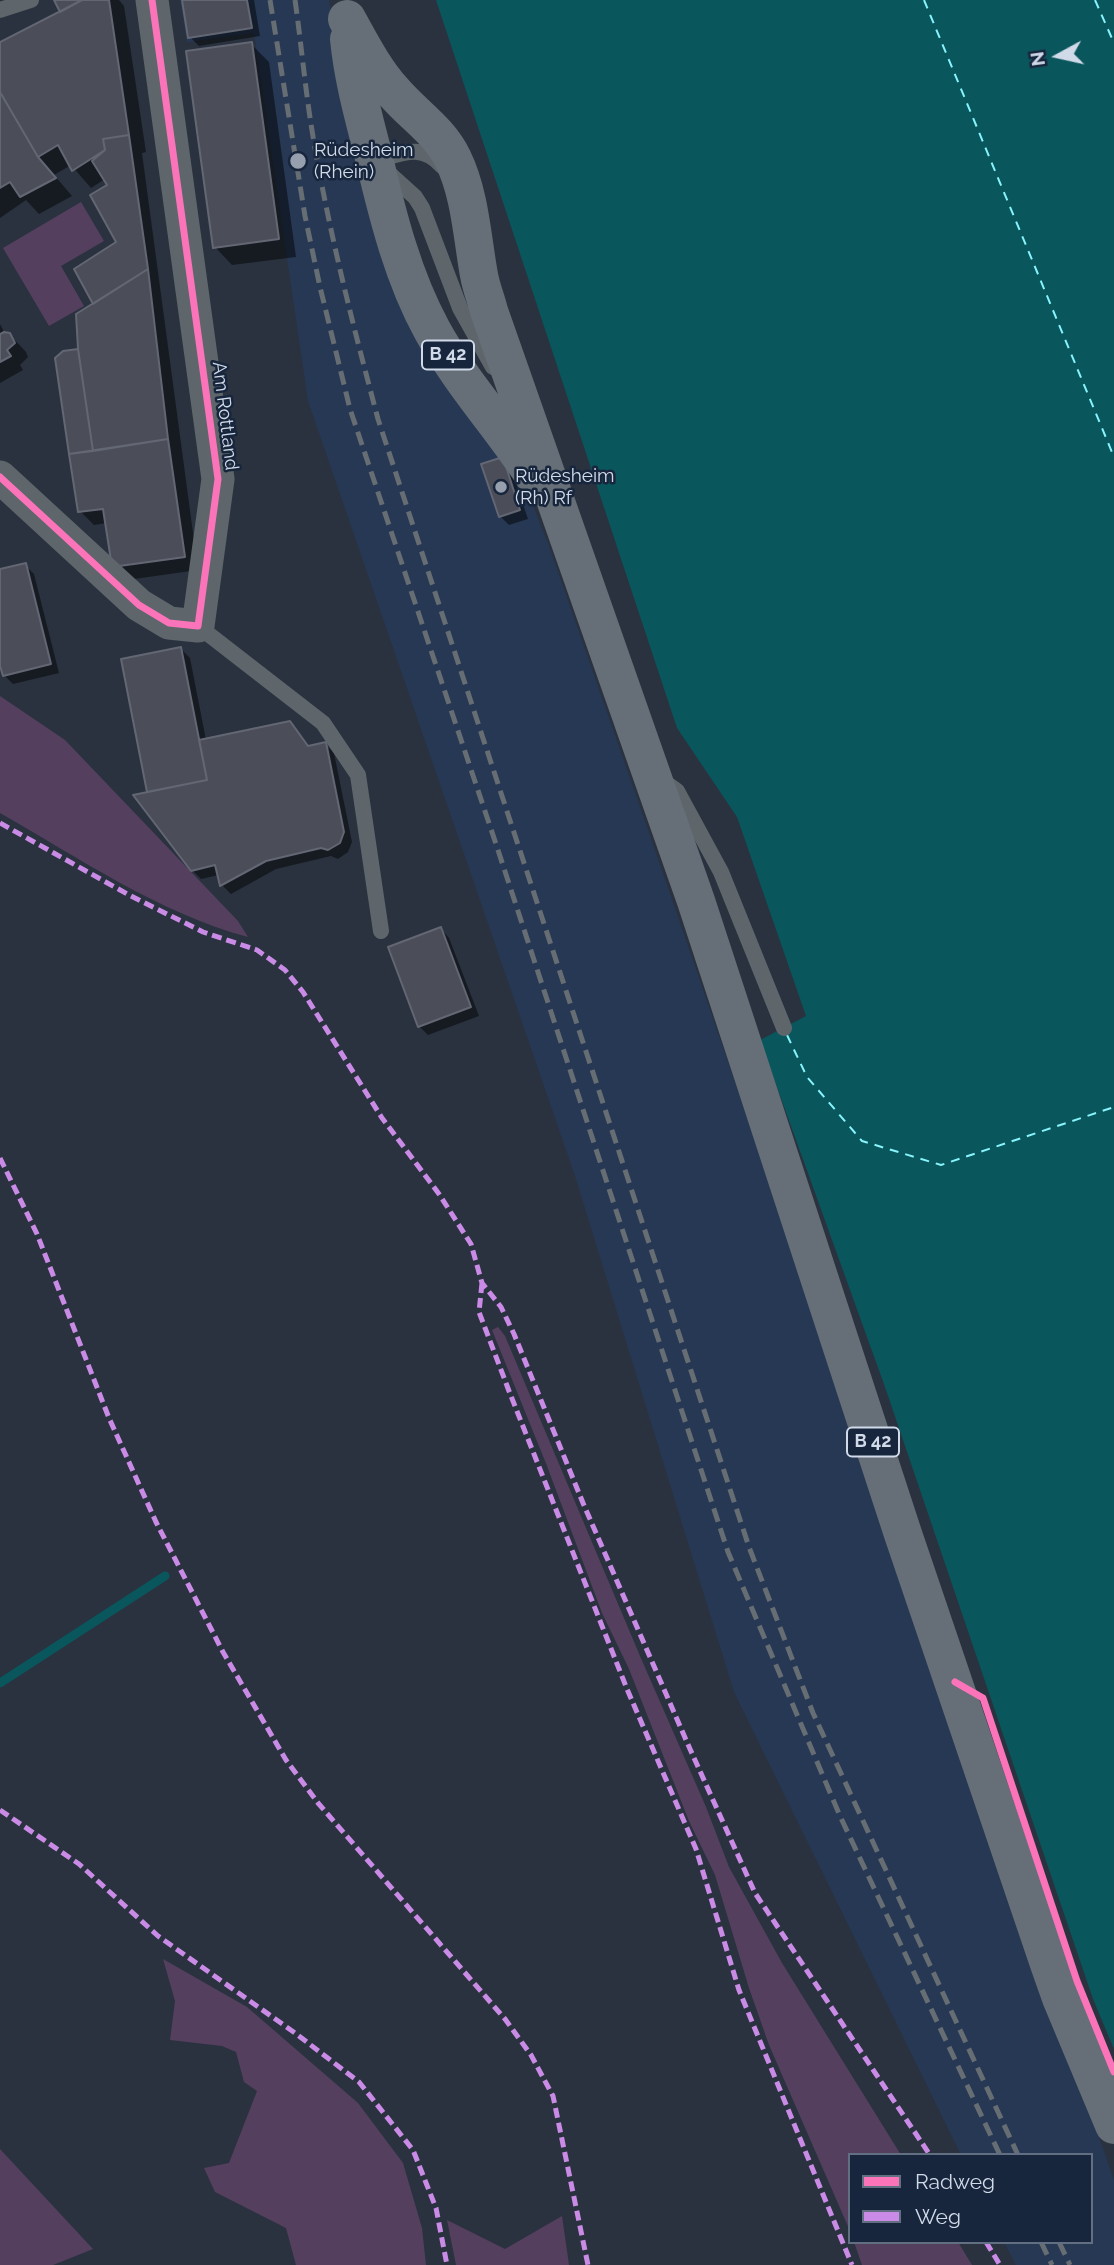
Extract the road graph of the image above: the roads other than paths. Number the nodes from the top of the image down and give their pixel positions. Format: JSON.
{"nodes":[{"id":1,"x":31,"y":0,"type":"edge"},
{"id":2,"x":152,"y":0,"type":"edge"},
{"id":3,"x":0,"y":9,"type":"edge"},
{"id":4,"x":345,"y":9,"type":"edge"},
{"id":5,"x":374,"y":160,"type":"junction"},
{"id":6,"x":477,"y":264,"type":"junction"},
{"id":7,"x":0,"y":477,"type":"edge"},
{"id":8,"x":566,"y":528,"type":"junction"},
{"id":9,"x":198,"y":626,"type":"junction"},
{"id":10,"x":652,"y":773,"type":"junction"},
{"id":11,"x":381,"y":931,"type":"dead end"},
{"id":12,"x":784,"y":1028,"type":"dead end"},
{"id":13,"x":1114,"y":2125,"type":"edge"}],
"edges":[{"from":1,"to":3,"type":"lane"},
{"from":2,"to":9,"type":"street","name":"Am Rottland"},
{"from":4,"to":5,"type":"main road","number":"B 42"},
{"from":4,"to":6,"type":"main road","number":"B 42"},
{"from":5,"to":6,"type":"lane"},
{"from":5,"to":8,"type":"main road","number":"B 42"},
{"from":6,"to":8,"type":"main road","number":"B 42"},
{"from":7,"to":9,"type":"street"},
{"from":8,"to":10,"type":"main road","number":"B 42"},
{"from":9,"to":11,"type":"lane"},
{"from":10,"to":12,"type":"lane"},
{"from":10,"to":13,"type":"main road","number":"B 42"}]}
